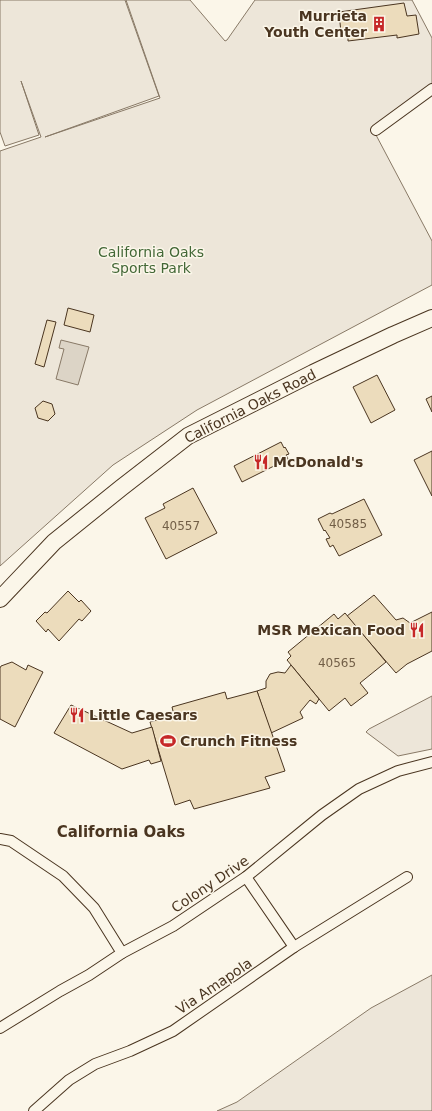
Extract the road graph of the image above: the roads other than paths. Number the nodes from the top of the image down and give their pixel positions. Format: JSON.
{"nodes":[{"id":1,"x":432,"y":90,"type":"edge"},
{"id":2,"x":376,"y":130,"type":"dead end"},
{"id":3,"x":431,"y":317,"type":"edge"},
{"id":4,"x":0,"y":599,"type":"edge"},
{"id":5,"x":432,"y":762,"type":"edge"},
{"id":6,"x":0,"y":839,"type":"edge"},
{"id":7,"x":246,"y":877,"type":"junction"},
{"id":8,"x":407,"y":877,"type":"dead end"},
{"id":9,"x":294,"y":947,"type":"junction"},
{"id":10,"x":122,"y":953,"type":"junction"},
{"id":11,"x":0,"y":1028,"type":"edge"},
{"id":12,"x":34,"y":1111,"type":"edge"}],
"edges":[{"from":1,"to":2,"type":"street"},
{"from":3,"to":4,"type":"main road","name":"California Oaks Road"},
{"from":5,"to":7,"type":"street","name":"Colony Drive"},
{"from":6,"to":10,"type":"street"},
{"from":7,"to":9,"type":"street"},
{"from":7,"to":10,"type":"street","name":"Colony Drive"},
{"from":8,"to":9,"type":"street","name":"Via Amapola"},
{"from":9,"to":12,"type":"street","name":"Via Amapola"},
{"from":10,"to":11,"type":"street","name":"Colony Drive"}]}
